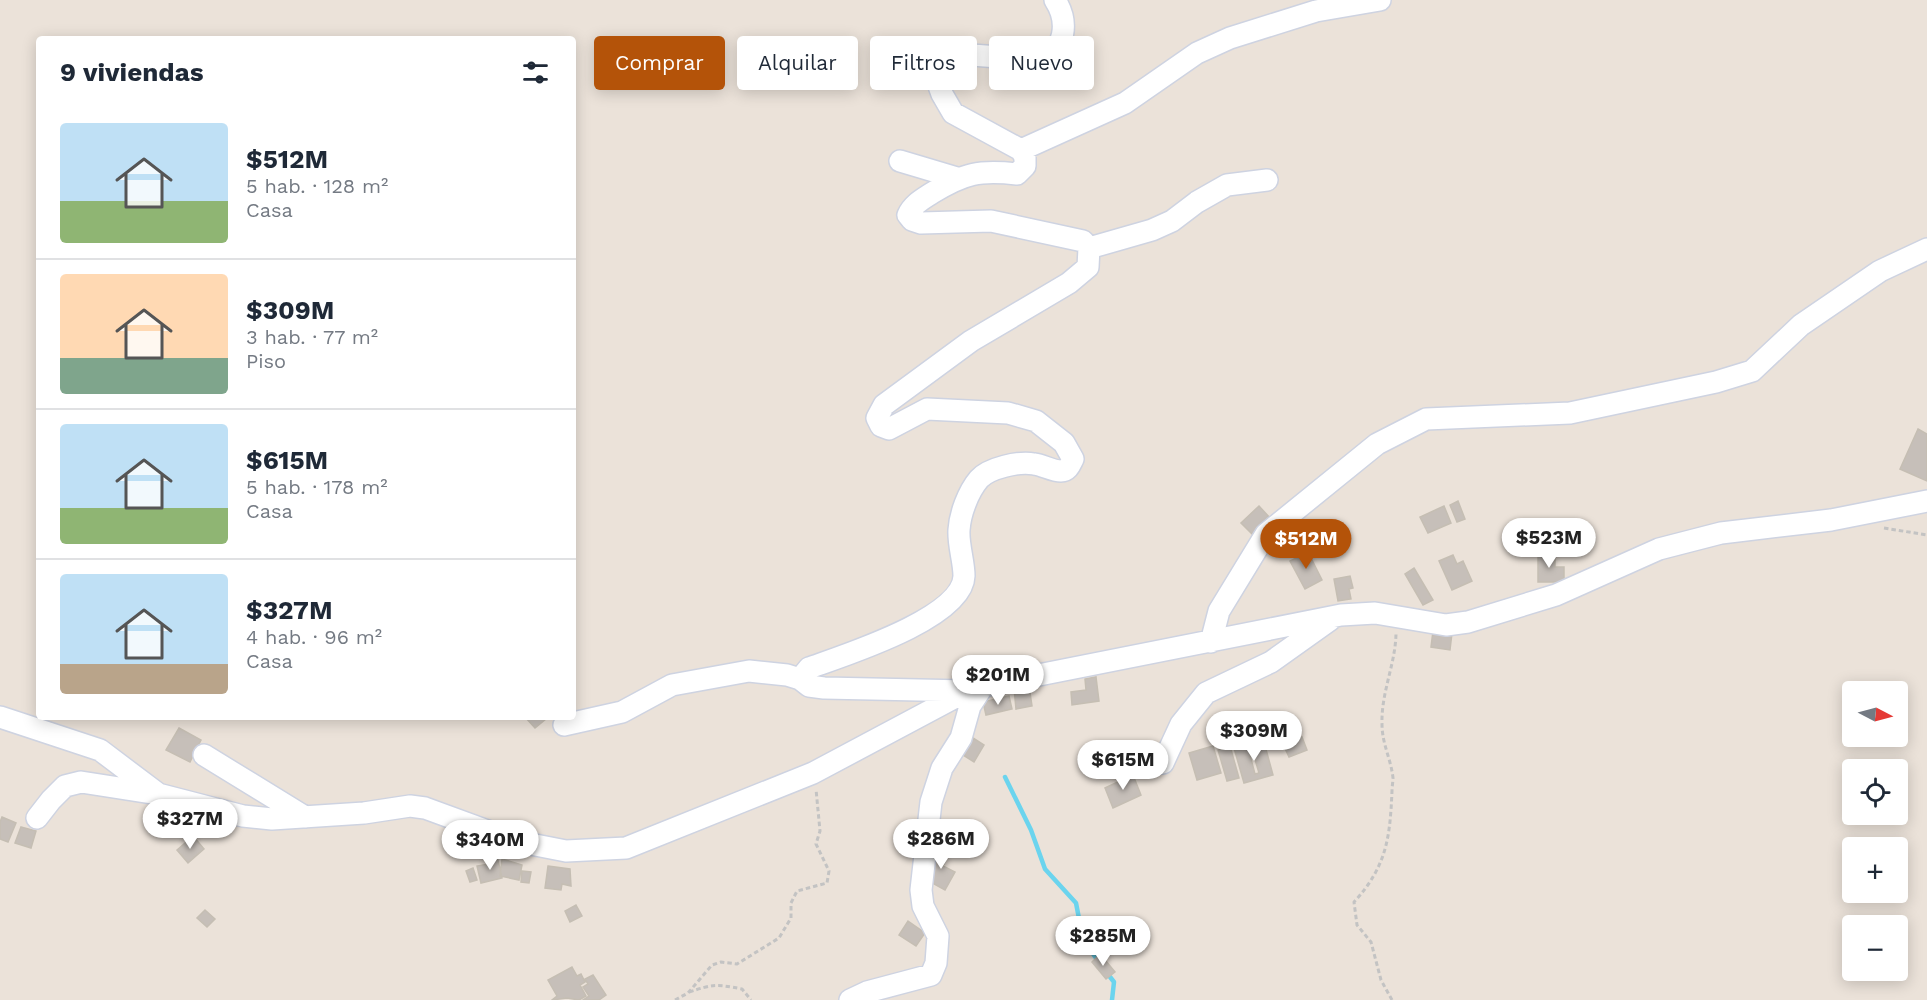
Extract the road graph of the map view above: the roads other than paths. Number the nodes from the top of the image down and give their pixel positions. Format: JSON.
{"nodes":[{"id":1,"x":1055,"y":0,"type":"edge"},
{"id":2,"x":1380,"y":0,"type":"edge"},
{"id":3,"x":1021,"y":150,"type":"junction"},
{"id":4,"x":900,"y":161,"type":"dead end"},
{"id":5,"x":957,"y":178,"type":"junction"},
{"id":6,"x":1267,"y":180,"type":"dead end"},
{"id":7,"x":1089,"y":248,"type":"junction"},
{"id":8,"x":1927,"y":249,"type":"edge"},
{"id":9,"x":1927,"y":501,"type":"edge"},
{"id":10,"x":1337,"y":616,"type":"junction"},
{"id":11,"x":1211,"y":642,"type":"junction"},
{"id":12,"x":800,"y":679,"type":"junction"},
{"id":13,"x":975,"y":689,"type":"junction"},
{"id":14,"x":0,"y":717,"type":"edge"},
{"id":15,"x":564,"y":724,"type":"dead end"},
{"id":16,"x":204,"y":755,"type":"dead end"},
{"id":17,"x":1163,"y":763,"type":"dead end"},
{"id":18,"x":158,"y":794,"type":"junction"},
{"id":19,"x":305,"y":817,"type":"junction"},
{"id":20,"x":37,"y":818,"type":"dead end"},
{"id":21,"x":850,"y":1000,"type":"edge"}],
"edges":[{"from":1,"to":3,"type":"street"},
{"from":2,"to":3,"type":"street"},
{"from":3,"to":5,"type":"street"},
{"from":4,"to":5,"type":"street"},
{"from":5,"to":7,"type":"street"},
{"from":6,"to":7,"type":"street"},
{"from":7,"to":12,"type":"street"},
{"from":8,"to":11,"type":"street"},
{"from":9,"to":10,"type":"street"},
{"from":10,"to":11,"type":"street"},
{"from":10,"to":17,"type":"street"},
{"from":11,"to":13,"type":"street"},
{"from":12,"to":13,"type":"street"},
{"from":12,"to":15,"type":"street"},
{"from":13,"to":19,"type":"street"},
{"from":13,"to":21,"type":"street"},
{"from":14,"to":18,"type":"street"},
{"from":16,"to":19,"type":"street"},
{"from":18,"to":19,"type":"street"},
{"from":18,"to":20,"type":"street"}]}
